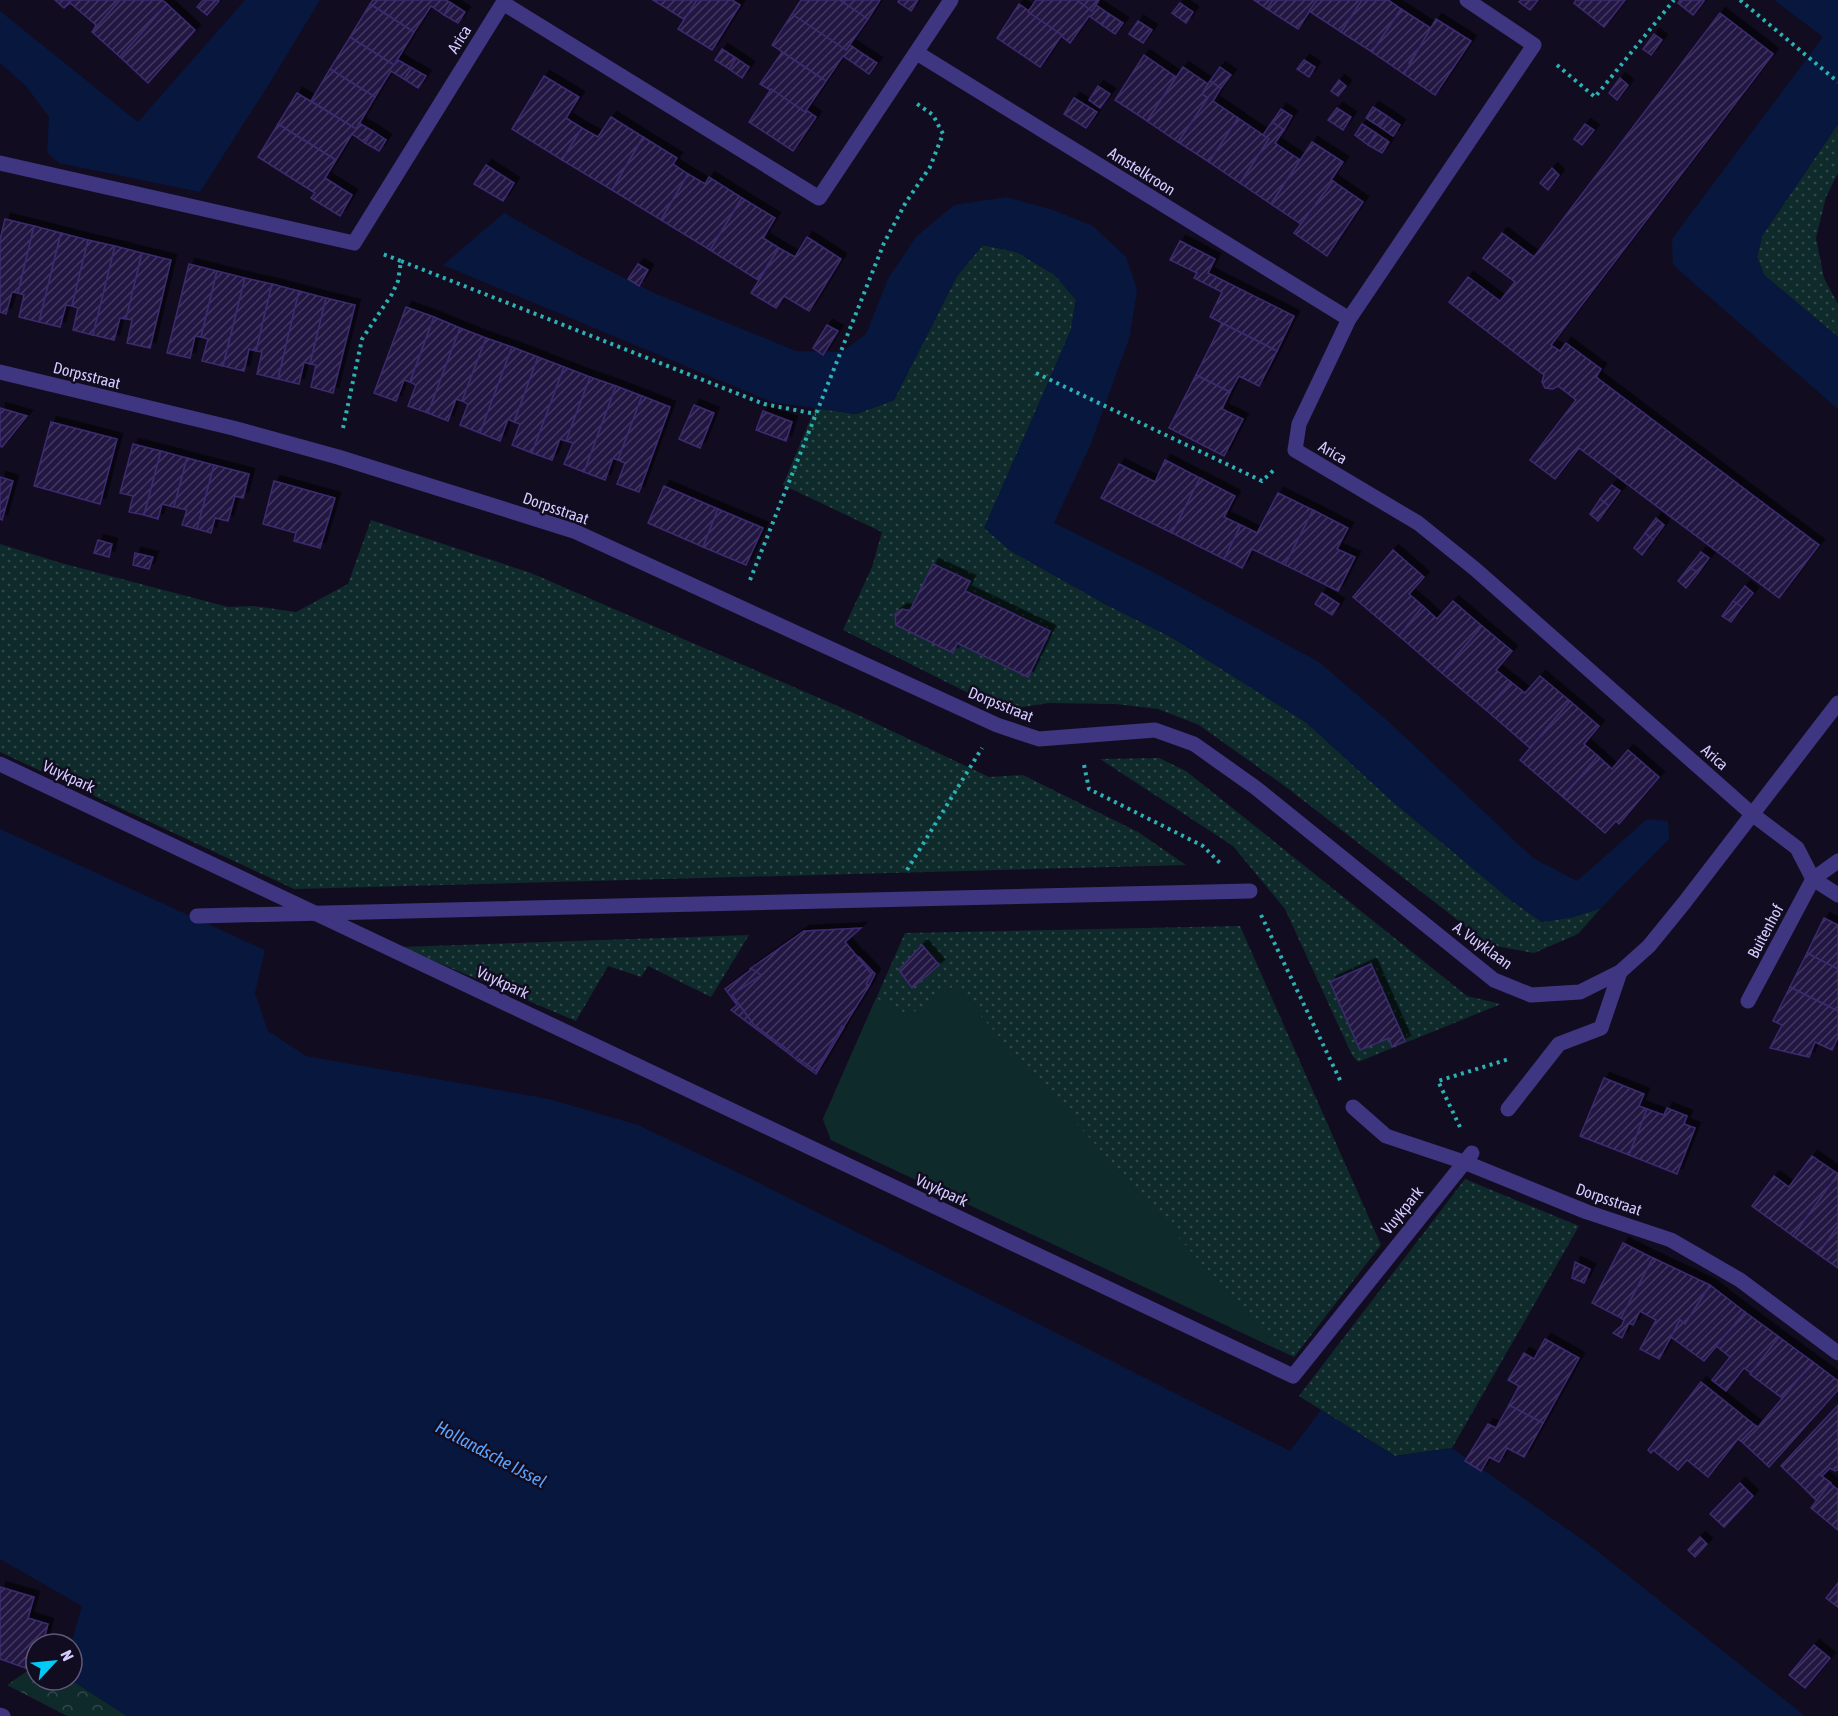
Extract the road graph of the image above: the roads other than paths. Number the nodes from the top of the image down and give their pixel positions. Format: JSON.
{"nodes":[{"id":1,"x":951,"y":0,"type":"edge"},
{"id":2,"x":1467,"y":0,"type":"edge"},
{"id":3,"x":917,"y":53,"type":"junction"},
{"id":4,"x":0,"y":163,"type":"edge"},
{"id":5,"x":1349,"y":319,"type":"junction"},
{"id":6,"x":0,"y":372,"type":"edge"},
{"id":7,"x":1838,"y":703,"type":"edge"},
{"id":8,"x":1076,"y":736,"type":"joint"},
{"id":9,"x":0,"y":764,"type":"edge"},
{"id":10,"x":1752,"y":814,"type":"junction"},
{"id":11,"x":1838,"y":861,"type":"edge"},
{"id":12,"x":1813,"y":879,"type":"junction"},
{"id":13,"x":1250,"y":891,"type":"dead end"},
{"id":14,"x":1838,"y":895,"type":"edge"},
{"id":15,"x":318,"y":914,"type":"junction"},
{"id":16,"x":197,"y":916,"type":"dead end"},
{"id":17,"x":1620,"y":972,"type":"junction"},
{"id":18,"x":1748,"y":1001,"type":"dead end"},
{"id":19,"x":1353,"y":1107,"type":"dead end"},
{"id":20,"x":1508,"y":1109,"type":"dead end"},
{"id":21,"x":1468,"y":1158,"type":"junction"},
{"id":22,"x":1838,"y":1353,"type":"edge"}],
"edges":[{"from":1,"to":3,"type":"street","name":"Arica"},
{"from":2,"to":5,"type":"street","name":"Arica"},
{"from":3,"to":4,"type":"street","name":"Arica"},
{"from":3,"to":5,"type":"street","name":"Amstelkroon"},
{"from":5,"to":10,"type":"street","name":"Arica"},
{"from":6,"to":8,"type":"street","name":"Dorpsstraat"},
{"from":7,"to":10,"type":"street","name":"A. Vuyklaan"},
{"from":8,"to":17,"type":"street","name":"A. Vuyklaan"},
{"from":9,"to":15,"type":"street","name":"Vuykpark"},
{"from":10,"to":12,"type":"street"},
{"from":10,"to":17,"type":"street","name":"A. Vuyklaan"},
{"from":11,"to":12,"type":"street","name":"Buitenhof"},
{"from":12,"to":14,"type":"street"},
{"from":12,"to":18,"type":"street","name":"Buitenhof"},
{"from":13,"to":15,"type":"street","name":"Vuykpark"},
{"from":15,"to":16,"type":"street","name":"Vuykpark"},
{"from":15,"to":21,"type":"street","name":"Vuykpark"},
{"from":17,"to":20,"type":"street"},
{"from":19,"to":21,"type":"street","name":"Dorpsstraat"},
{"from":21,"to":22,"type":"street","name":"Dorpsstraat"}]}
